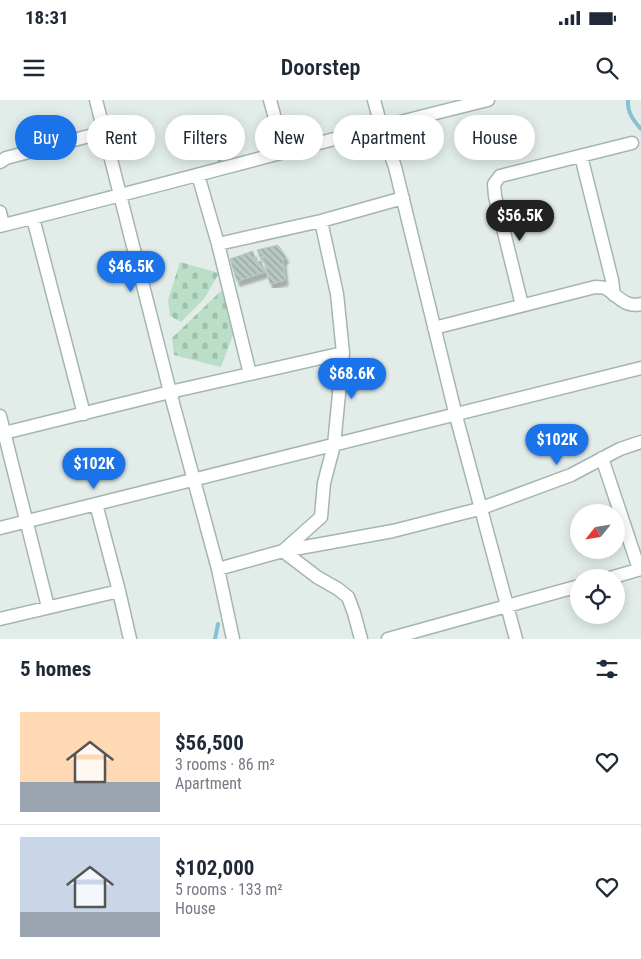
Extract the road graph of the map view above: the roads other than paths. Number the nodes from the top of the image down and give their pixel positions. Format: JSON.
{"nodes":[{"id":1,"x":96,"y":100,"type":"edge"},
{"id":2,"x":270,"y":100,"type":"edge"},
{"id":3,"x":374,"y":100,"type":"edge"},
{"id":4,"x":488,"y":100,"type":"edge"},
{"id":5,"x":100,"y":115,"type":"edge"},
{"id":6,"x":274,"y":115,"type":"edge"},
{"id":7,"x":378,"y":115,"type":"edge"},
{"id":8,"x":426,"y":115,"type":"edge"},
{"id":9,"x":87,"y":137,"type":"edge"},
{"id":10,"x":632,"y":142,"type":"dead end"},
{"id":11,"x":581,"y":156,"type":"junction"},
{"id":12,"x":111,"y":160,"type":"edge"},
{"id":13,"x":255,"y":160,"type":"edge"},
{"id":14,"x":393,"y":160,"type":"edge"},
{"id":15,"x":0,"y":162,"type":"edge"},
{"id":16,"x":198,"y":175,"type":"junction"},
{"id":17,"x":121,"y":196,"type":"junction"},
{"id":18,"x":403,"y":198,"type":"junction"},
{"id":19,"x":0,"y":212,"type":"edge"},
{"id":20,"x":33,"y":218,"type":"junction"},
{"id":21,"x":321,"y":221,"type":"junction"},
{"id":22,"x":1,"y":226,"type":"edge"},
{"id":23,"x":218,"y":244,"type":"junction"},
{"id":24,"x":614,"y":295,"type":"junction"},
{"id":25,"x":522,"y":304,"type":"junction"},
{"id":26,"x":641,"y":304,"type":"edge"},
{"id":27,"x":434,"y":328,"type":"junction"},
{"id":28,"x":343,"y":353,"type":"junction"},
{"id":29,"x":641,"y":368,"type":"edge"},
{"id":30,"x":250,"y":374,"type":"junction"},
{"id":31,"x":170,"y":392,"type":"junction"},
{"id":32,"x":84,"y":414,"type":"junction"},
{"id":33,"x":0,"y":416,"type":"edge"},
{"id":34,"x":456,"y":416,"type":"junction"},
{"id":35,"x":4,"y":433,"type":"junction"},
{"id":36,"x":641,"y":442,"type":"edge"},
{"id":37,"x":334,"y":445,"type":"junction"},
{"id":38,"x":602,"y":458,"type":"junction"},
{"id":39,"x":195,"y":479,"type":"junction"},
{"id":40,"x":96,"y":504,"type":"junction"},
{"id":41,"x":480,"y":509,"type":"junction"},
{"id":42,"x":27,"y":522,"type":"junction"},
{"id":43,"x":0,"y":528,"type":"edge"},
{"id":44,"x":283,"y":551,"type":"junction"},
{"id":45,"x":218,"y":569,"type":"junction"},
{"id":46,"x":640,"y":569,"type":"edge"},
{"id":47,"x":625,"y":574,"type":"edge"},
{"id":48,"x":570,"y":588,"type":"edge"},
{"id":49,"x":120,"y":591,"type":"junction"},
{"id":50,"x":506,"y":606,"type":"junction"},
{"id":51,"x":48,"y":607,"type":"junction"},
{"id":52,"x":0,"y":619,"type":"edge"},
{"id":53,"x":130,"y":639,"type":"edge"},
{"id":54,"x":234,"y":639,"type":"edge"},
{"id":55,"x":360,"y":639,"type":"edge"},
{"id":56,"x":388,"y":639,"type":"edge"},
{"id":57,"x":516,"y":639,"type":"edge"}],
"edges":[{"from":1,"to":5,"type":"street"},
{"from":2,"to":6,"type":"street"},
{"from":3,"to":7,"type":"street"},
{"from":4,"to":8,"type":"street"},
{"from":9,"to":15,"type":"street"},
{"from":10,"to":11,"type":"street"},
{"from":11,"to":24,"type":"street"},
{"from":11,"to":25,"type":"street"},
{"from":12,"to":17,"type":"street"},
{"from":13,"to":16,"type":"street"},
{"from":14,"to":18,"type":"street"},
{"from":16,"to":17,"type":"street"},
{"from":16,"to":23,"type":"street"},
{"from":17,"to":20,"type":"street"},
{"from":17,"to":31,"type":"street"},
{"from":18,"to":21,"type":"street"},
{"from":18,"to":27,"type":"street"},
{"from":19,"to":22,"type":"street"},
{"from":20,"to":22,"type":"street"},
{"from":20,"to":32,"type":"street"},
{"from":21,"to":23,"type":"street"},
{"from":21,"to":28,"type":"street"},
{"from":23,"to":30,"type":"street"},
{"from":24,"to":25,"type":"street"},
{"from":24,"to":26,"type":"street"},
{"from":25,"to":27,"type":"street"},
{"from":27,"to":34,"type":"street"},
{"from":28,"to":30,"type":"street"},
{"from":28,"to":37,"type":"street"},
{"from":29,"to":34,"type":"street"},
{"from":30,"to":31,"type":"street"},
{"from":31,"to":32,"type":"street"},
{"from":31,"to":39,"type":"street"},
{"from":32,"to":35,"type":"street"},
{"from":33,"to":35,"type":"street"},
{"from":34,"to":37,"type":"street"},
{"from":34,"to":41,"type":"street"},
{"from":35,"to":42,"type":"street"},
{"from":36,"to":38,"type":"street"},
{"from":37,"to":39,"type":"street"},
{"from":37,"to":44,"type":"street"},
{"from":38,"to":41,"type":"street"},
{"from":38,"to":46,"type":"street"},
{"from":39,"to":40,"type":"street"},
{"from":39,"to":45,"type":"street"},
{"from":40,"to":42,"type":"street"},
{"from":40,"to":49,"type":"street"},
{"from":41,"to":44,"type":"street"},
{"from":41,"to":50,"type":"street"},
{"from":42,"to":43,"type":"street"},
{"from":42,"to":51,"type":"street"},
{"from":44,"to":45,"type":"street"},
{"from":44,"to":55,"type":"street"},
{"from":45,"to":54,"type":"street"},
{"from":46,"to":47,"type":"street"},
{"from":48,"to":50,"type":"street"},
{"from":49,"to":51,"type":"street"},
{"from":49,"to":53,"type":"street"},
{"from":50,"to":56,"type":"street"},
{"from":50,"to":57,"type":"street"},
{"from":51,"to":52,"type":"street"}]}
